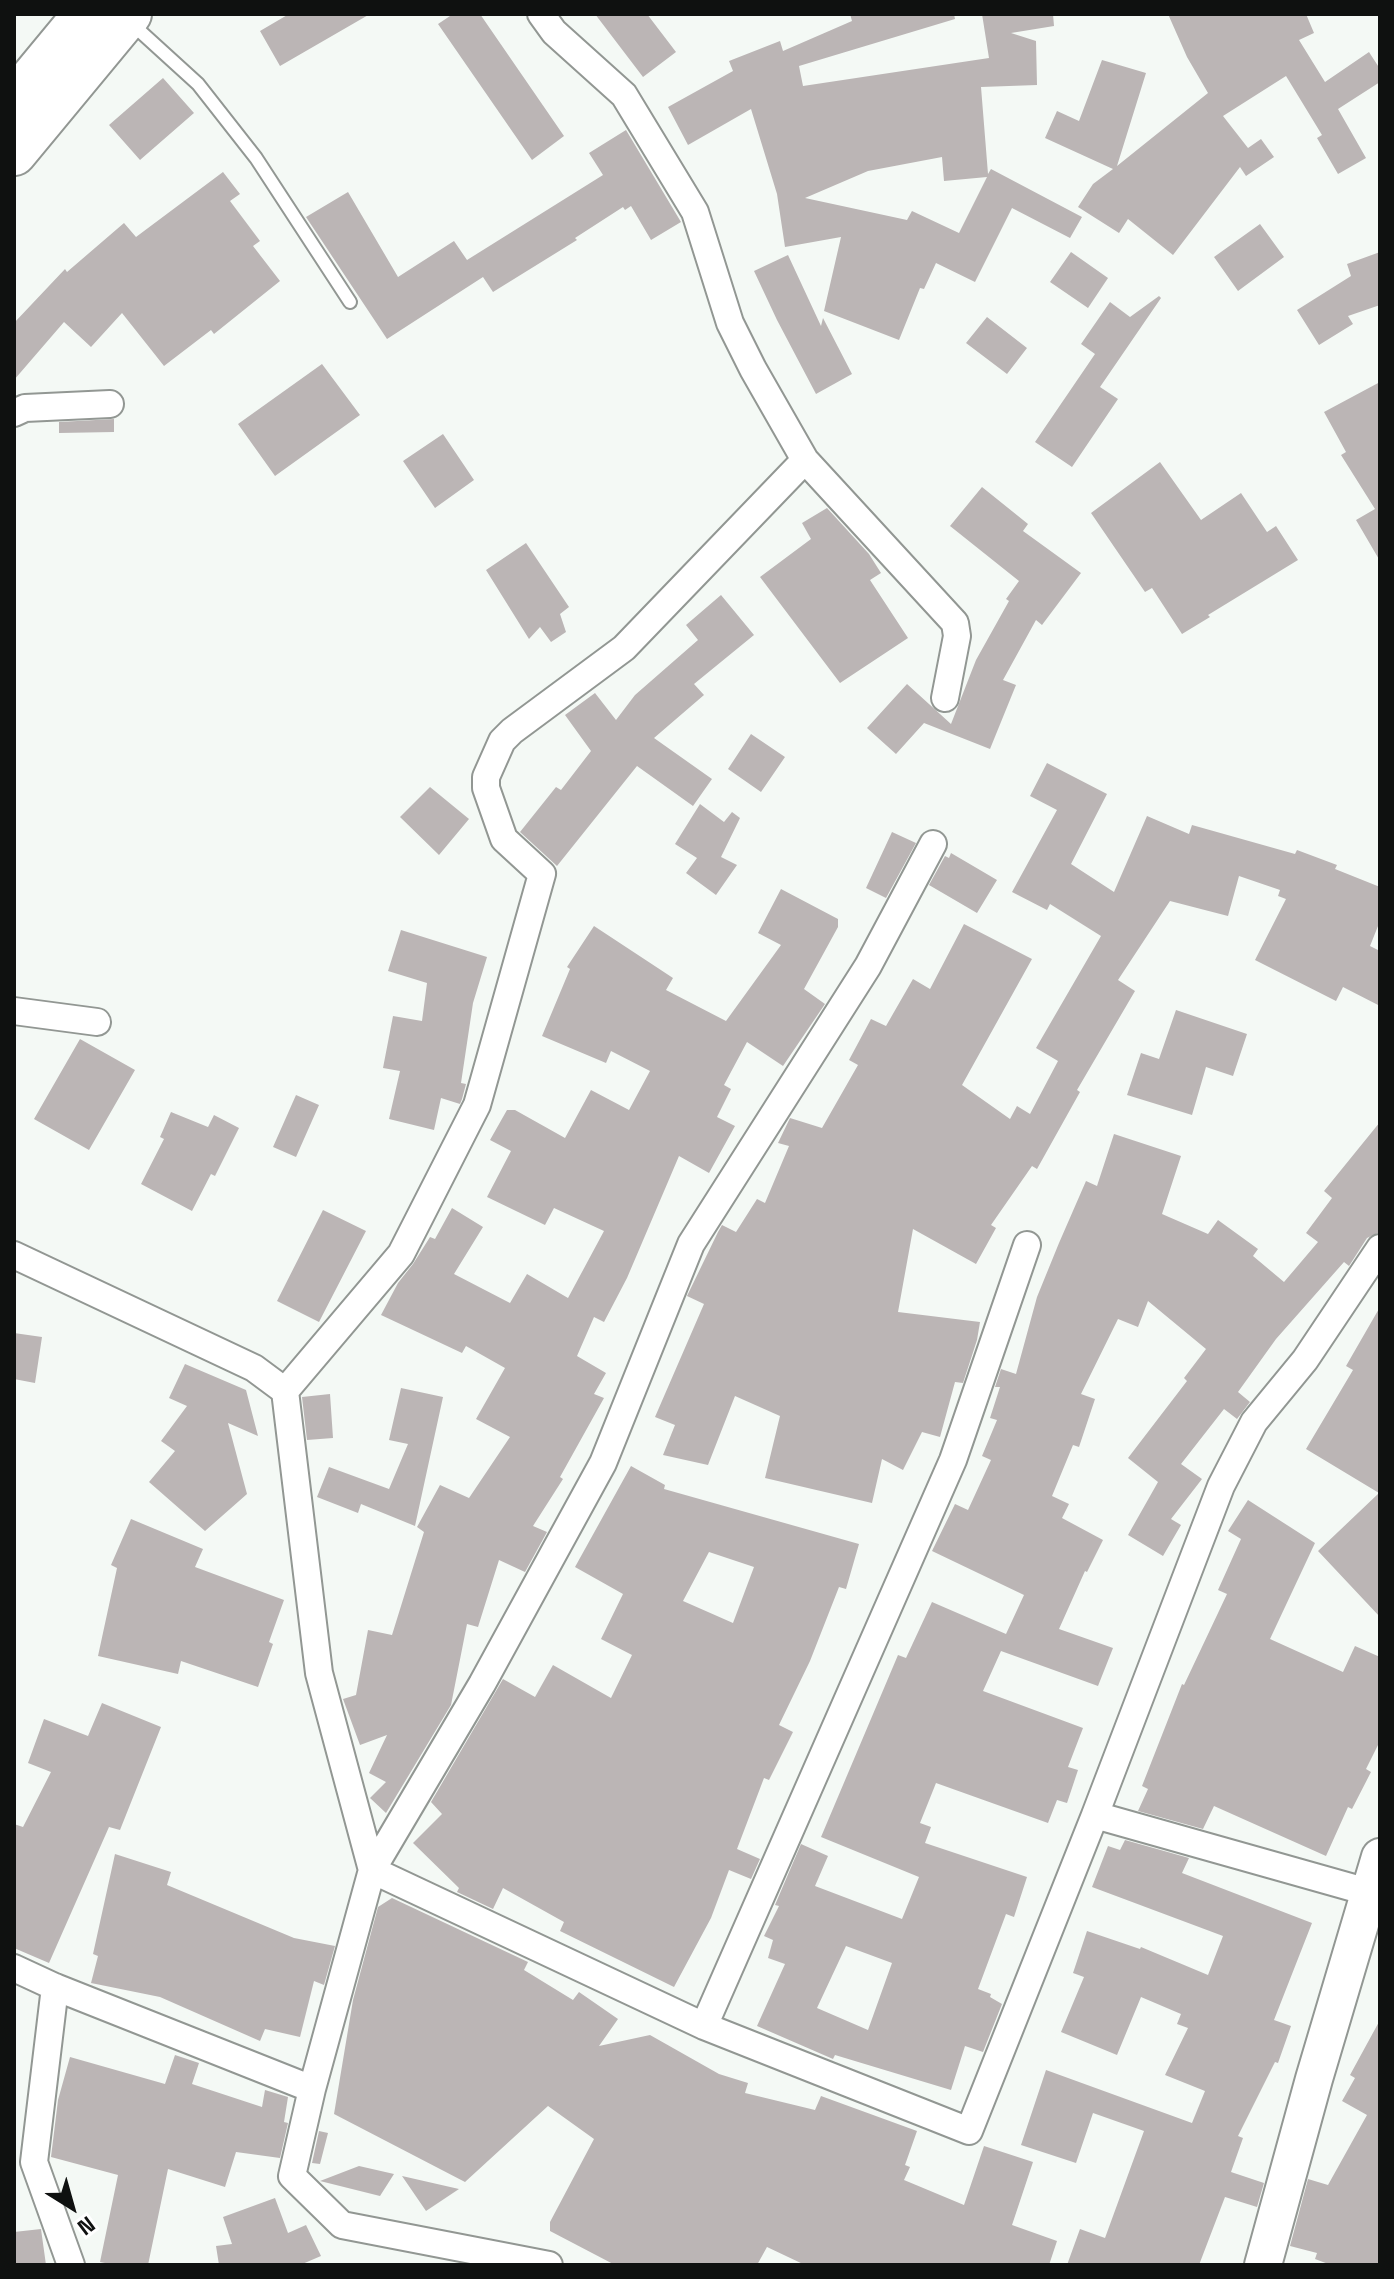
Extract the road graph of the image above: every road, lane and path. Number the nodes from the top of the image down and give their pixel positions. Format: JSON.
{"nodes":[{"id":1,"x":541,"y":14,"type":"edge"},
{"id":2,"x":113,"y":15,"type":"edge"},
{"id":3,"x":14,"y":101,"type":"edge"},
{"id":4,"x":14,"y":153,"type":"edge"},
{"id":5,"x":350,"y":302,"type":"dead end"},
{"id":6,"x":110,"y":404,"type":"dead end"},
{"id":7,"x":14,"y":413,"type":"edge"},
{"id":8,"x":805,"y":460,"type":"junction"},
{"id":9,"x":945,"y":698,"type":"dead end"},
{"id":10,"x":933,"y":844,"type":"dead end"},
{"id":11,"x":14,"y":1011,"type":"edge"},
{"id":12,"x":97,"y":1022,"type":"dead end"},
{"id":13,"x":1027,"y":1245,"type":"dead end"},
{"id":14,"x":1380,"y":1248,"type":"edge"},
{"id":15,"x":14,"y":1255,"type":"edge"},
{"id":16,"x":285,"y":1391,"type":"junction"},
{"id":17,"x":1095,"y":1815,"type":"junction"},
{"id":18,"x":1380,"y":1857,"type":"edge"},
{"id":19,"x":372,"y":1870,"type":"junction"},
{"id":20,"x":1368,"y":1892,"type":"junction"},
{"id":21,"x":14,"y":1968,"type":"edge"},
{"id":22,"x":55,"y":1987,"type":"junction"},
{"id":23,"x":704,"y":2026,"type":"junction"},
{"id":24,"x":312,"y":2089,"type":"junction"},
{"id":25,"x":71,"y":2265,"type":"edge"},
{"id":26,"x":549,"y":2265,"type":"edge"},
{"id":27,"x":1263,"y":2265,"type":"edge"}],
"edges":[{"from":1,"to":8,"type":"street"},
{"from":2,"to":3,"type":"highway"},
{"from":2,"to":4,"type":"highway"},
{"from":2,"to":5,"type":"lane"},
{"from":6,"to":7,"type":"street"},
{"from":8,"to":9,"type":"street"},
{"from":8,"to":16,"type":"street"},
{"from":10,"to":19,"type":"street"},
{"from":11,"to":12,"type":"street"},
{"from":13,"to":23,"type":"street"},
{"from":14,"to":17,"type":"street"},
{"from":15,"to":16,"type":"street"},
{"from":16,"to":19,"type":"street"},
{"from":17,"to":20,"type":"street"},
{"from":17,"to":23,"type":"street"},
{"from":18,"to":20,"type":"street"},
{"from":19,"to":23,"type":"street"},
{"from":19,"to":24,"type":"street"},
{"from":20,"to":27,"type":"street"},
{"from":21,"to":22,"type":"street"},
{"from":22,"to":24,"type":"street"},
{"from":22,"to":25,"type":"street"},
{"from":24,"to":26,"type":"street"}]}
